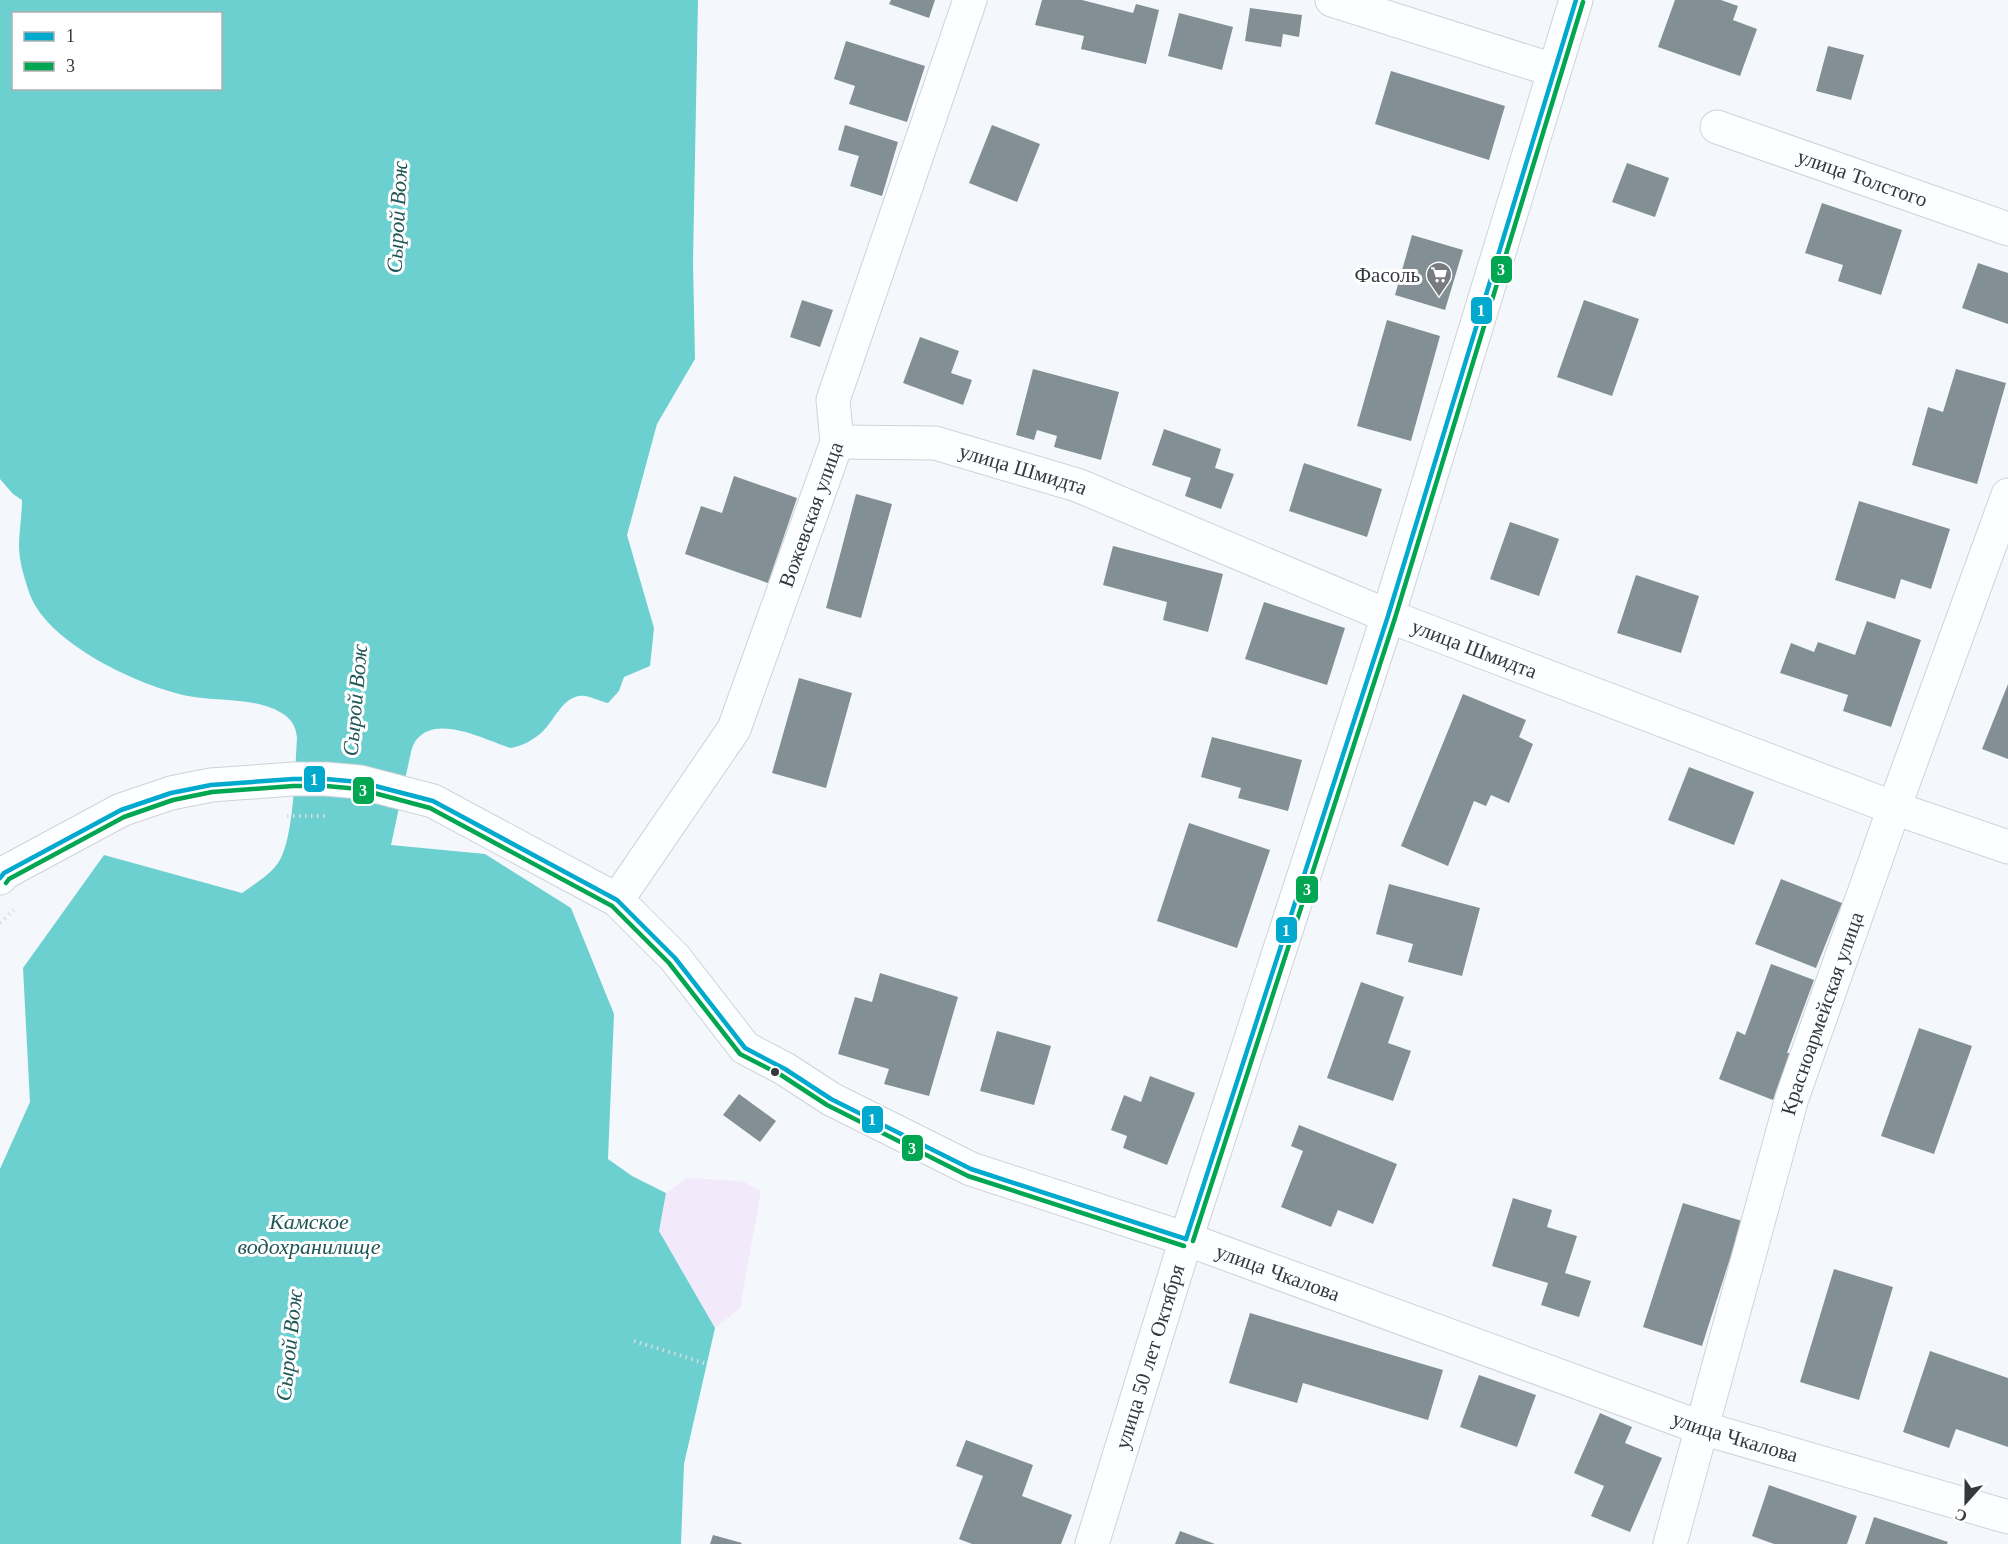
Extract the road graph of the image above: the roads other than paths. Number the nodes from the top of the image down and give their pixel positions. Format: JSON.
{"nodes":[{"id":1,"x":970,"y":0,"type":"edge"},
{"id":2,"x":1332,"y":0,"type":"edge"},
{"id":3,"x":1576,"y":0,"type":"edge"},
{"id":4,"x":1553,"y":70,"type":"junction"},
{"id":5,"x":1717,"y":127,"type":"dead end"},
{"id":6,"x":2008,"y":229,"type":"edge"},
{"id":7,"x":837,"y":442,"type":"junction"},
{"id":8,"x":2008,"y":495,"type":"edge"},
{"id":9,"x":1388,"y":616,"type":"junction"},
{"id":10,"x":1894,"y":808,"type":"junction"},
{"id":11,"x":2008,"y":847,"type":"edge"},
{"id":12,"x":0,"y":878,"type":"edge"},
{"id":13,"x":617,"y":900,"type":"junction"},
{"id":14,"x":1186,"y":1239,"type":"junction"},
{"id":15,"x":1702,"y":1428,"type":"junction"},
{"id":16,"x":2008,"y":1517,"type":"edge"},
{"id":17,"x":1092,"y":1544,"type":"edge"},
{"id":18,"x":1670,"y":1544,"type":"edge"}],
"edges":[{"from":1,"to":7,"type":"street","name":"Вожевская улица"},
{"from":2,"to":4,"type":"street"},
{"from":3,"to":4,"type":"street","name":"улица 50 лет Октября"},
{"from":4,"to":9,"type":"street","name":"улица 50 лет Октября"},
{"from":5,"to":6,"type":"street","name":"улица Толстого"},
{"from":7,"to":9,"type":"street","name":"улица Шмидта"},
{"from":7,"to":13,"type":"street","name":"Вожевская улица"},
{"from":8,"to":10,"type":"street","name":"Красноармейская улица"},
{"from":9,"to":10,"type":"street","name":"улица Шмидта"},
{"from":9,"to":14,"type":"street","name":"улица 50 лет Октября"},
{"from":10,"to":11,"type":"street","name":"улица Шмидта"},
{"from":10,"to":15,"type":"street","name":"Красноармейская улица"},
{"from":12,"to":13,"type":"street","name":"улица Чкалова"},
{"from":13,"to":14,"type":"street","name":"улица Чкалова"},
{"from":14,"to":15,"type":"street","name":"улица Чкалова"},
{"from":14,"to":17,"type":"street","name":"улица 50 лет Октября"},
{"from":15,"to":16,"type":"street","name":"улица Чкалова"},
{"from":15,"to":18,"type":"street","name":"Красноармейская улица"}]}
